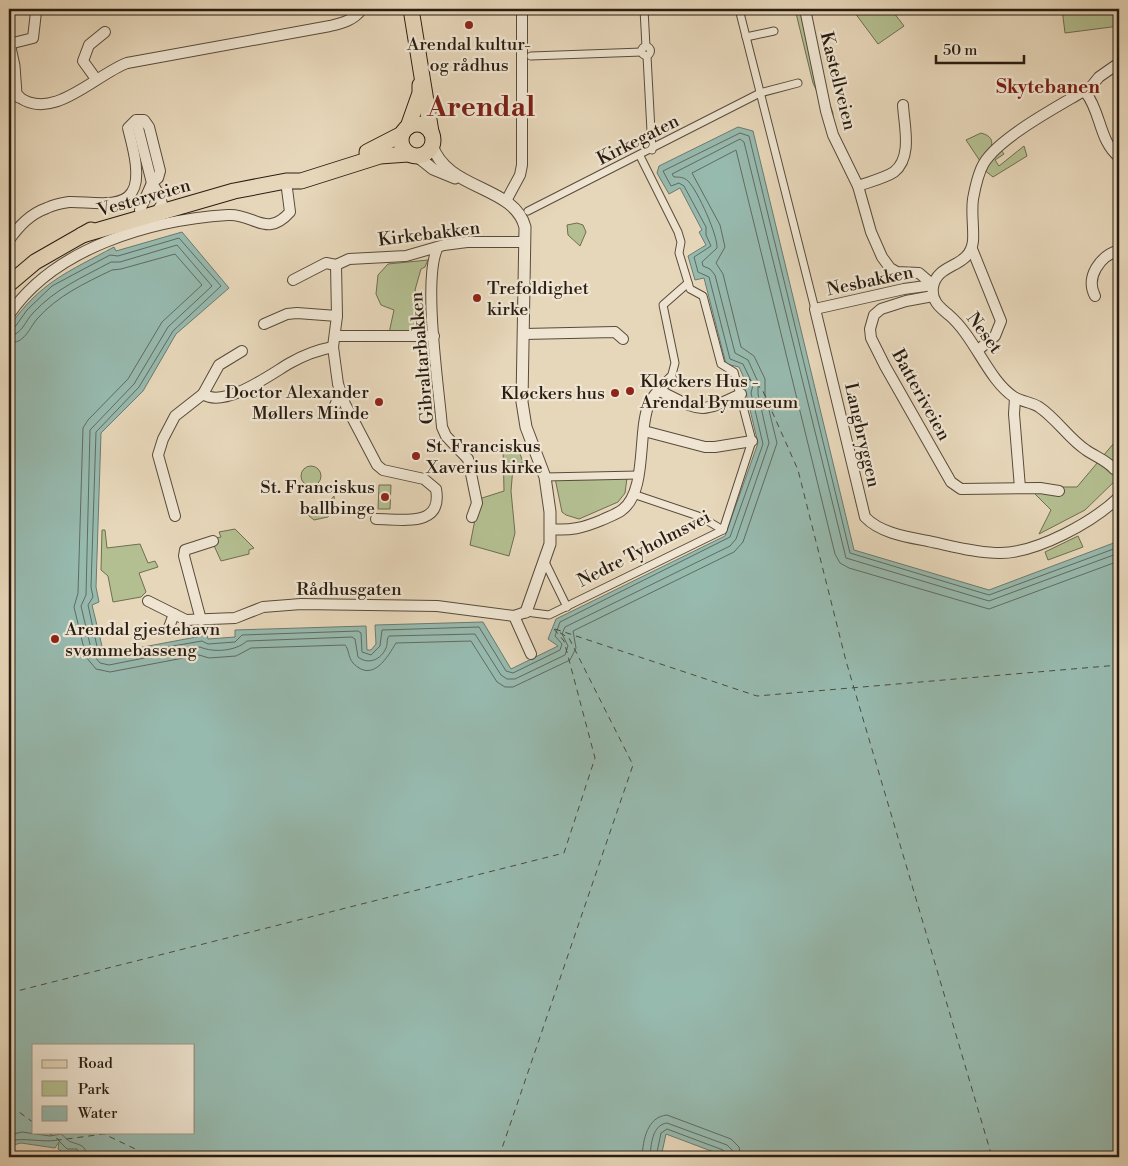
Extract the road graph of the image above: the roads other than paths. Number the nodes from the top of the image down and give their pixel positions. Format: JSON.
{"nodes":[{"id":1,"x":362,"y":9,"type":"edge"},
{"id":2,"x":411,"y":9,"type":"edge"},
{"id":3,"x":522,"y":9,"type":"edge"},
{"id":4,"x":644,"y":9,"type":"edge"},
{"id":5,"x":739,"y":9,"type":"edge"},
{"id":6,"x":805,"y":9,"type":"edge"},
{"id":7,"x":36,"y":12,"type":"dead end"},
{"id":8,"x":774,"y":31,"type":"dead end"},
{"id":9,"x":105,"y":32,"type":"dead end"},
{"id":10,"x":746,"y":37,"type":"junction"},
{"id":11,"x":9,"y":44,"type":"edge"},
{"id":12,"x":645,"y":52,"type":"junction"},
{"id":13,"x":531,"y":56,"type":"dead end"},
{"id":14,"x":418,"y":61,"type":"junction"},
{"id":15,"x":1119,"y":63,"type":"edge"},
{"id":16,"x":11,"y":66,"type":"edge"},
{"id":17,"x":96,"y":79,"type":"junction"},
{"id":18,"x":798,"y":84,"type":"dead end"},
{"id":19,"x":760,"y":93,"type":"junction"},
{"id":20,"x":1086,"y":93,"type":"junction"},
{"id":21,"x":19,"y":97,"type":"joint"},
{"id":22,"x":903,"y":105,"type":"dead end"},
{"id":23,"x":137,"y":124,"type":"dead end"},
{"id":24,"x":405,"y":130,"type":"junction"},
{"id":25,"x":431,"y":138,"type":"junction"},
{"id":26,"x":652,"y":150,"type":"junction"},
{"id":27,"x":413,"y":155,"type":"junction"},
{"id":28,"x":640,"y":156,"type":"junction"},
{"id":29,"x":1119,"y":157,"type":"edge"},
{"id":30,"x":286,"y":181,"type":"junction"},
{"id":31,"x":464,"y":181,"type":"junction"},
{"id":32,"x":152,"y":183,"type":"junction"},
{"id":33,"x":858,"y":186,"type":"junction"},
{"id":34,"x":506,"y":201,"type":"junction"},
{"id":35,"x":158,"y":209,"type":"junction"},
{"id":36,"x":140,"y":210,"type":"junction"},
{"id":37,"x":525,"y":213,"type":"junction"},
{"id":38,"x":82,"y":235,"type":"junction"},
{"id":39,"x":9,"y":240,"type":"edge"},
{"id":40,"x":525,"y":242,"type":"junction"},
{"id":41,"x":438,"y":247,"type":"junction"},
{"id":42,"x":972,"y":249,"type":"junction"},
{"id":43,"x":1119,"y":250,"type":"edge"},
{"id":44,"x":336,"y":265,"type":"junction"},
{"id":45,"x":293,"y":280,"type":"dead end"},
{"id":46,"x":688,"y":283,"type":"junction"},
{"id":47,"x":9,"y":284,"type":"edge"},
{"id":48,"x":933,"y":285,"type":"junction"},
{"id":49,"x":933,"y":296,"type":"junction"},
{"id":50,"x":1095,"y":296,"type":"dead end"},
{"id":51,"x":816,"y":309,"type":"junction"},
{"id":52,"x":9,"y":316,"type":"edge"},
{"id":53,"x":337,"y":316,"type":"junction"},
{"id":54,"x":264,"y":324,"type":"dead end"},
{"id":55,"x":524,"y":334,"type":"junction"},
{"id":56,"x":336,"y":336,"type":"junction"},
{"id":57,"x":434,"y":336,"type":"junction"},
{"id":58,"x":622,"y":339,"type":"dead end"},
{"id":59,"x":333,"y":347,"type":"junction"},
{"id":60,"x":978,"y":350,"type":"junction"},
{"id":61,"x":242,"y":351,"type":"dead end"},
{"id":62,"x":671,"y":378,"type":"joint"},
{"id":63,"x":658,"y":390,"type":"junction"},
{"id":64,"x":340,"y":392,"type":"junction"},
{"id":65,"x":203,"y":394,"type":"junction"},
{"id":66,"x":741,"y":394,"type":"junction"},
{"id":67,"x":1015,"y":398,"type":"junction"},
{"id":68,"x":332,"y":413,"type":"dead end"},
{"id":69,"x":644,"y":431,"type":"junction"},
{"id":70,"x":752,"y":441,"type":"junction"},
{"id":71,"x":1114,"y":469,"type":"dead end"},
{"id":72,"x":638,"y":475,"type":"junction"},
{"id":73,"x":545,"y":477,"type":"junction"},
{"id":74,"x":1020,"y":488,"type":"junction"},
{"id":75,"x":1059,"y":491,"type":"dead end"},
{"id":76,"x":633,"y":494,"type":"junction"},
{"id":77,"x":1119,"y":497,"type":"edge"},
{"id":78,"x":175,"y":516,"type":"dead end"},
{"id":79,"x":472,"y":517,"type":"dead end"},
{"id":80,"x":376,"y":519,"type":"dead end"},
{"id":81,"x":550,"y":529,"type":"junction"},
{"id":82,"x":723,"y":530,"type":"junction"},
{"id":83,"x":213,"y":541,"type":"dead end"},
{"id":84,"x":544,"y":562,"type":"junction"},
{"id":85,"x":148,"y":601,"type":"dead end"},
{"id":86,"x":567,"y":606,"type":"junction"},
{"id":87,"x":526,"y":612,"type":"junction"},
{"id":88,"x":174,"y":614,"type":"junction"},
{"id":89,"x":514,"y":616,"type":"junction"},
{"id":90,"x":201,"y":620,"type":"junction"},
{"id":91,"x":168,"y":630,"type":"dead end"},
{"id":92,"x":532,"y":654,"type":"dead end"}],
"edges":[{"from":1,"to":17,"type":"street"},
{"from":2,"to":14,"type":"main road"},
{"from":3,"to":34,"type":"street"},
{"from":4,"to":12,"type":"street"},
{"from":5,"to":10,"type":"street","name":"Langbryggen"},
{"from":6,"to":33,"type":"street","name":"Kastellveien"},
{"from":7,"to":11,"type":"street"},
{"from":8,"to":10,"type":"street"},
{"from":9,"to":17,"type":"street"},
{"from":10,"to":19,"type":"street","name":"Langbryggen"},
{"from":11,"to":16,"type":"street"},
{"from":12,"to":13,"type":"street"},
{"from":12,"to":26,"type":"street"},
{"from":14,"to":24,"type":"main road"},
{"from":14,"to":25,"type":"main road"},
{"from":15,"to":20,"type":"street"},
{"from":16,"to":21,"type":"street"},
{"from":17,"to":21,"type":"street"},
{"from":18,"to":19,"type":"street","name":"Kirkegaten"},
{"from":19,"to":26,"type":"street","name":"Kirkegaten"},
{"from":19,"to":51,"type":"street","name":"Langbryggen"},
{"from":20,"to":29,"type":"street"},
{"from":20,"to":42,"type":"street"},
{"from":22,"to":33,"type":"street"},
{"from":23,"to":32,"type":"street"},
{"from":24,"to":25,"type":"main road"},
{"from":24,"to":27,"type":"main road"},
{"from":24,"to":30,"type":"main road","name":"Vesterveien"},
{"from":25,"to":27,"type":"main road"},
{"from":25,"to":31,"type":"street"},
{"from":26,"to":28,"type":"street","name":"Kirkegaten"},
{"from":27,"to":30,"type":"main road","name":"Vesterveien"},
{"from":27,"to":31,"type":"street"},
{"from":28,"to":37,"type":"street","name":"Kirkegaten"},
{"from":28,"to":46,"type":"street"},
{"from":30,"to":35,"type":"main road","name":"Vesterveien"},
{"from":30,"to":52,"type":"street"},
{"from":31,"to":34,"type":"street"},
{"from":32,"to":35,"type":"street"},
{"from":32,"to":36,"type":"street"},
{"from":32,"to":39,"type":"street"},
{"from":33,"to":48,"type":"street","name":"Kastellveien"},
{"from":34,"to":37,"type":"street"},
{"from":35,"to":36,"type":"main road","name":"Vesterveien"},
{"from":35,"to":38,"type":"main road","name":"Vesterveien"},
{"from":36,"to":38,"type":"main road","name":"Vesterveien"},
{"from":37,"to":40,"type":"street"},
{"from":38,"to":47,"type":"main road","name":"Vesterveien"},
{"from":40,"to":41,"type":"street","name":"Kirkebakken"},
{"from":40,"to":55,"type":"street"},
{"from":41,"to":44,"type":"street","name":"Kirkebakken"},
{"from":41,"to":57,"type":"street","name":"Gibraltarbakken"},
{"from":42,"to":48,"type":"street","name":"Nesbakken"},
{"from":42,"to":60,"type":"street"},
{"from":43,"to":50,"type":"street"},
{"from":44,"to":45,"type":"street","name":"Kirkebakken"},
{"from":44,"to":53,"type":"street"},
{"from":46,"to":62,"type":"street"},
{"from":46,"to":66,"type":"street"},
{"from":48,"to":49,"type":"street"},
{"from":48,"to":51,"type":"street","name":"Nesbakken"},
{"from":49,"to":60,"type":"street","name":"Neset"},
{"from":49,"to":74,"type":"street","name":"Batteriveien"},
{"from":51,"to":77,"type":"street","name":"Langbryggen"},
{"from":53,"to":54,"type":"street"},
{"from":53,"to":56,"type":"street"},
{"from":55,"to":58,"type":"street"},
{"from":55,"to":73,"type":"street"},
{"from":56,"to":57,"type":"street"},
{"from":56,"to":59,"type":"street"},
{"from":57,"to":79,"type":"street","name":"Gibraltarbakken"},
{"from":59,"to":64,"type":"street"},
{"from":59,"to":65,"type":"street"},
{"from":60,"to":67,"type":"street","name":"Neset"},
{"from":61,"to":65,"type":"street"},
{"from":62,"to":63,"type":"street"},
{"from":63,"to":66,"type":"street"},
{"from":63,"to":69,"type":"street"},
{"from":64,"to":68,"type":"street"},
{"from":64,"to":80,"type":"street"},
{"from":65,"to":78,"type":"street"},
{"from":66,"to":70,"type":"street"},
{"from":67,"to":71,"type":"street"},
{"from":67,"to":74,"type":"street"},
{"from":69,"to":70,"type":"street"},
{"from":69,"to":72,"type":"street"},
{"from":70,"to":82,"type":"street","name":"Nedre Tyholmsvei"},
{"from":72,"to":73,"type":"street"},
{"from":72,"to":76,"type":"street"},
{"from":73,"to":81,"type":"street"},
{"from":74,"to":75,"type":"street","name":"Batteriveien"},
{"from":76,"to":81,"type":"street"},
{"from":76,"to":82,"type":"street"},
{"from":81,"to":84,"type":"street"},
{"from":82,"to":86,"type":"street","name":"Nedre Tyholmsvei"},
{"from":83,"to":90,"type":"street"},
{"from":84,"to":86,"type":"street"},
{"from":84,"to":87,"type":"street"},
{"from":85,"to":88,"type":"street","name":"Rådhusgaten"},
{"from":86,"to":87,"type":"street","name":"Nedre Tyholmsvei"},
{"from":87,"to":89,"type":"street","name":"Rådhusgaten"},
{"from":88,"to":90,"type":"street","name":"Rådhusgaten"},
{"from":88,"to":91,"type":"street"},
{"from":89,"to":90,"type":"street","name":"Rådhusgaten"},
{"from":89,"to":92,"type":"street"}]}
